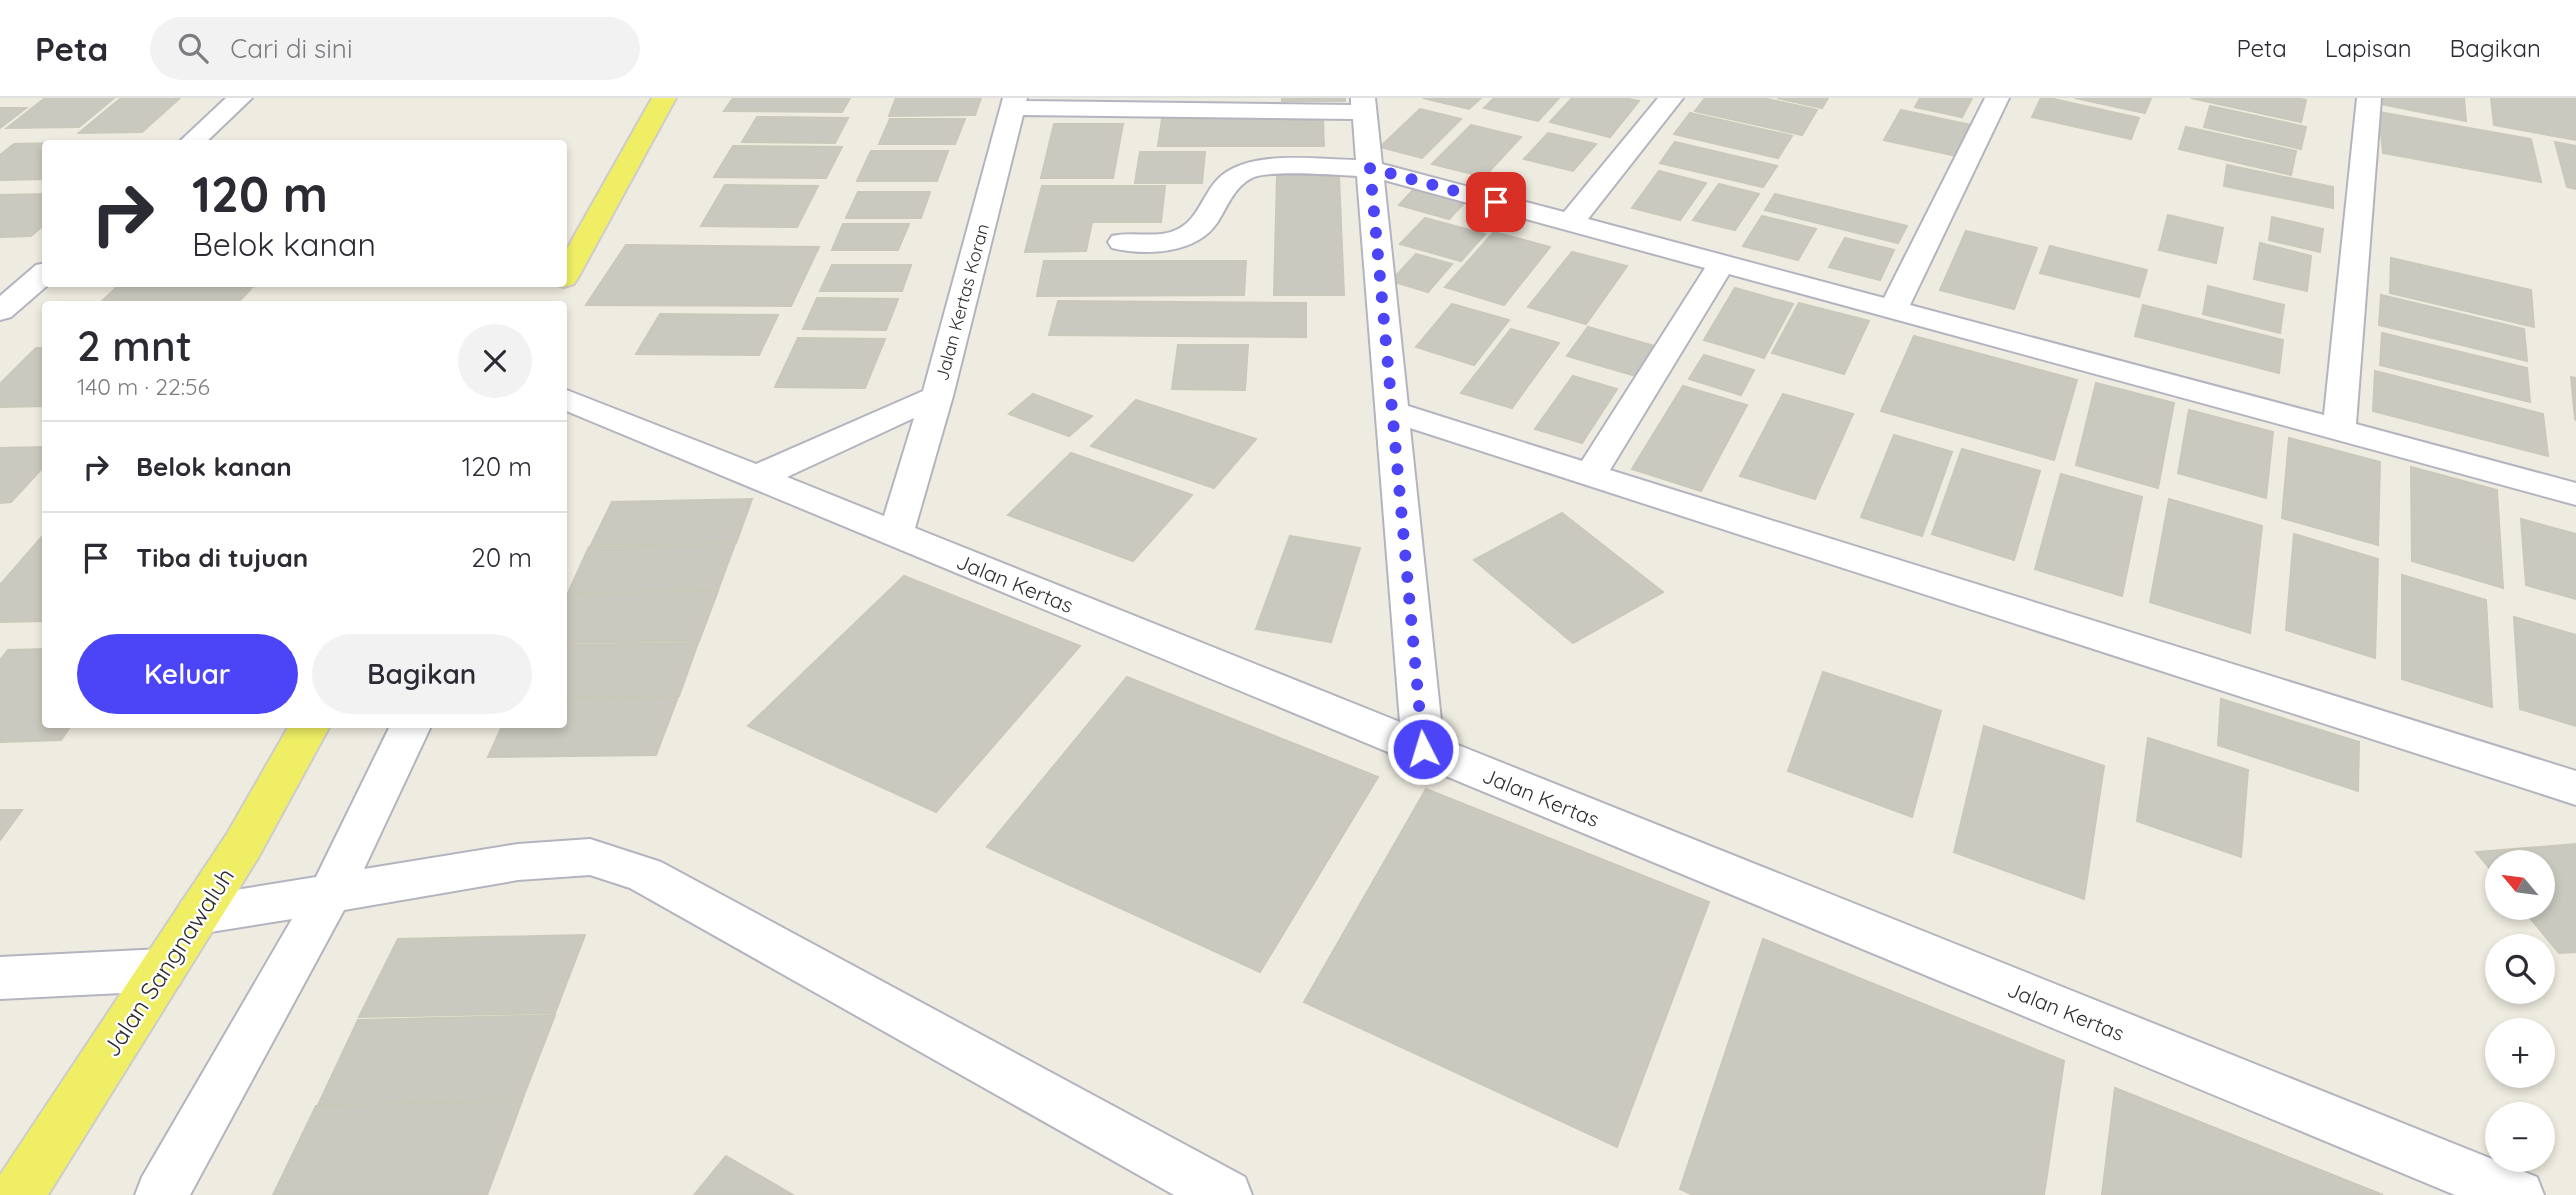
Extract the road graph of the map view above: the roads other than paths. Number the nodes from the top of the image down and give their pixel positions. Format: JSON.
{"nodes":[{"id":1,"x":240,"y":98,"type":"edge"},
{"id":2,"x":664,"y":98,"type":"edge"},
{"id":3,"x":1671,"y":98,"type":"edge"},
{"id":4,"x":1997,"y":98,"type":"edge"},
{"id":5,"x":2369,"y":98,"type":"edge"},
{"id":6,"x":1013,"y":103,"type":"edge"},
{"id":7,"x":1364,"y":105,"type":"edge"},
{"id":8,"x":193,"y":140,"type":"edge"},
{"id":9,"x":1370,"y":168,"type":"junction"},
{"id":10,"x":1571,"y":222,"type":"junction"},
{"id":11,"x":1122,"y":242,"type":"dead end"},
{"id":12,"x":1722,"y":263,"type":"junction"},
{"id":13,"x":567,"y":273,"type":"edge"},
{"id":14,"x":42,"y":275,"type":"edge"},
{"id":15,"x":1893,"y":309,"type":"junction"},
{"id":16,"x":0,"y":312,"type":"edge"},
{"id":17,"x":937,"y":396,"type":"junction"},
{"id":18,"x":567,"y":400,"type":"edge"},
{"id":19,"x":1392,"y":412,"type":"junction"},
{"id":20,"x":2339,"y":430,"type":"junction"},
{"id":21,"x":1590,"y":475,"type":"junction"},
{"id":22,"x":757,"y":477,"type":"junction"},
{"id":23,"x":2576,"y":494,"type":"edge"},
{"id":24,"x":896,"y":534,"type":"junction"},
{"id":25,"x":309,"y":728,"type":"edge"},
{"id":26,"x":410,"y":728,"type":"edge"},
{"id":27,"x":1423,"y":749,"type":"junction"},
{"id":28,"x":2576,"y":788,"type":"edge"},
{"id":29,"x":330,"y":893,"type":"junction"},
{"id":30,"x":198,"y":915,"type":"junction"},
{"id":31,"x":162,"y":970,"type":"junction"},
{"id":32,"x":0,"y":978,"type":"edge"},
{"id":33,"x":18,"y":1195,"type":"edge"},
{"id":34,"x":161,"y":1195,"type":"edge"},
{"id":35,"x":1226,"y":1195,"type":"edge"},
{"id":36,"x":2518,"y":1195,"type":"edge"}],
"edges":[{"from":1,"to":8,"type":"street"},
{"from":2,"to":13,"type":"main road"},
{"from":3,"to":10,"type":"street"},
{"from":4,"to":15,"type":"street"},
{"from":5,"to":20,"type":"street"},
{"from":6,"to":7,"type":"street"},
{"from":6,"to":17,"type":"street","name":"Jalan Kertas Koran"},
{"from":7,"to":9,"type":"street"},
{"from":9,"to":10,"type":"street"},
{"from":9,"to":11,"type":"street"},
{"from":9,"to":19,"type":"street"},
{"from":10,"to":12,"type":"street"},
{"from":12,"to":15,"type":"street"},
{"from":12,"to":21,"type":"street"},
{"from":14,"to":16,"type":"street"},
{"from":15,"to":20,"type":"street"},
{"from":17,"to":22,"type":"street","name":"Jalan Kertas Koran"},
{"from":17,"to":24,"type":"street"},
{"from":18,"to":22,"type":"street","name":"Jalan Kertas"},
{"from":19,"to":21,"type":"street"},
{"from":19,"to":27,"type":"street"},
{"from":20,"to":23,"type":"street"},
{"from":21,"to":28,"type":"street"},
{"from":22,"to":24,"type":"street","name":"Jalan Kertas"},
{"from":24,"to":27,"type":"street","name":"Jalan Kertas"},
{"from":25,"to":30,"type":"main road","name":"Jalan Sangnawaluh"},
{"from":26,"to":29,"type":"street"},
{"from":27,"to":36,"type":"street","name":"Jalan Kertas"},
{"from":29,"to":30,"type":"street"},
{"from":29,"to":34,"type":"street"},
{"from":29,"to":35,"type":"street"},
{"from":30,"to":31,"type":"main road","name":"Jalan Sangnawaluh"},
{"from":31,"to":32,"type":"street"},
{"from":31,"to":33,"type":"main road","name":"Jalan Sangnawaluh"}]}
